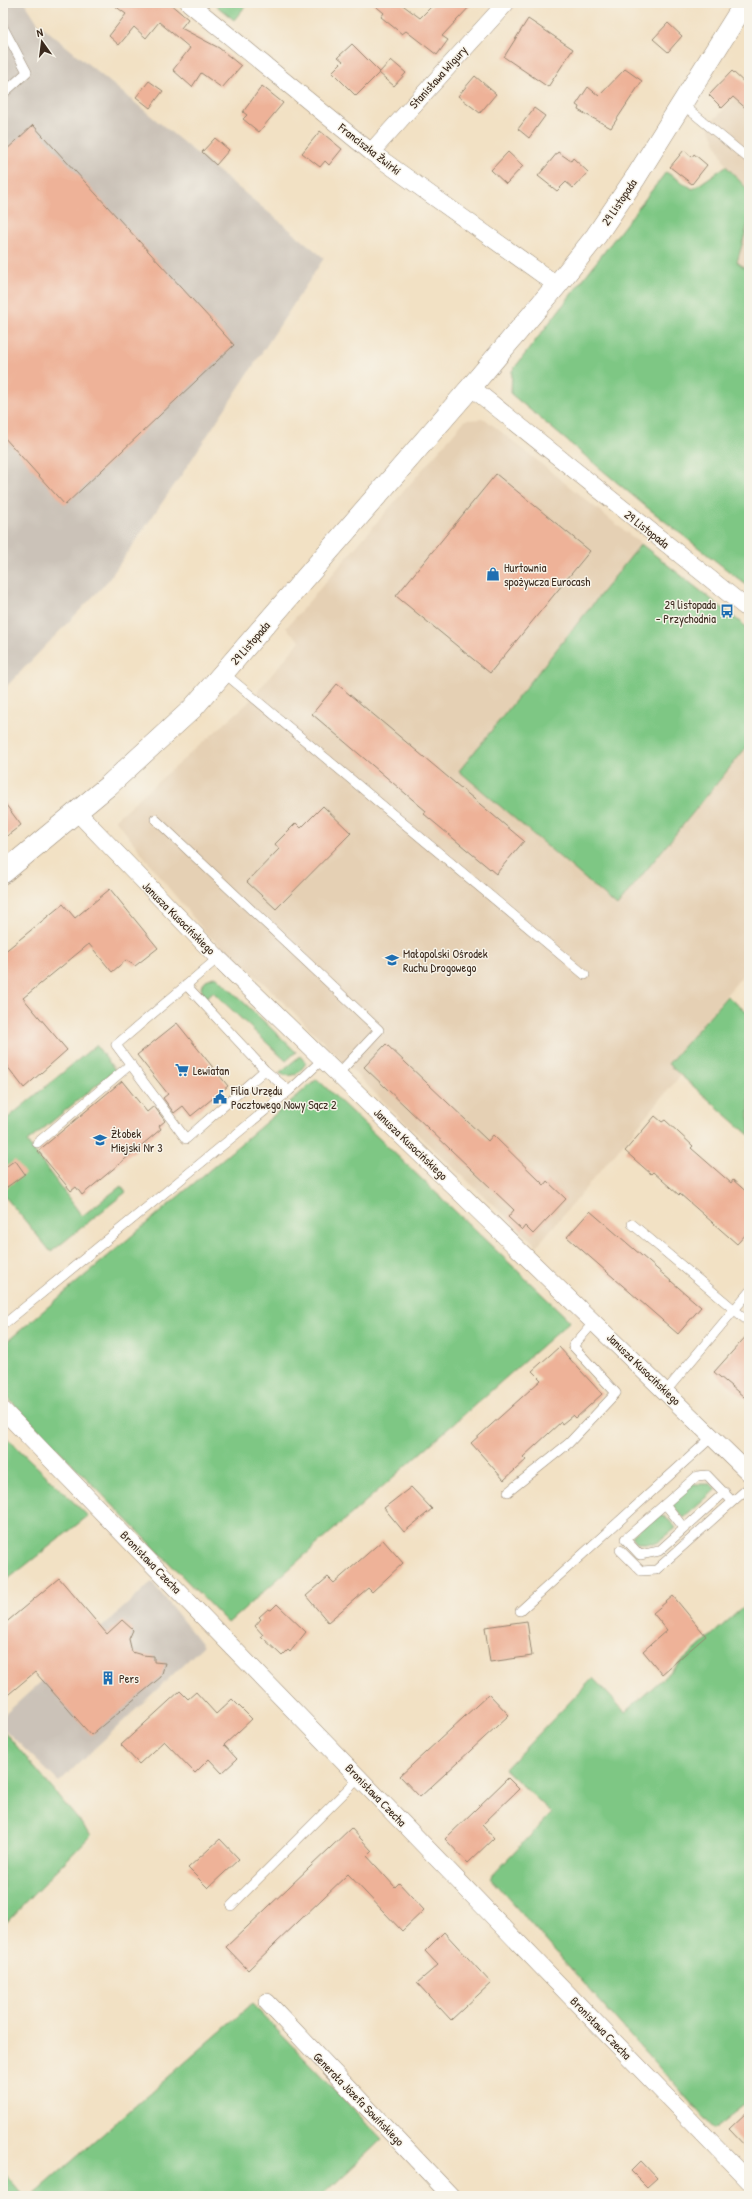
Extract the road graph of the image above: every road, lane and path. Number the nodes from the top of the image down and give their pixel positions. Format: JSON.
{"nodes":[{"id":1,"x":190,"y":3,"type":"edge"},
{"id":2,"x":506,"y":3,"type":"edge"},
{"id":3,"x":745,"y":3,"type":"edge"},
{"id":4,"x":3,"y":27,"type":"edge"},
{"id":5,"x":3,"y":94,"type":"edge"},
{"id":6,"x":682,"y":104,"type":"junction"},
{"id":7,"x":371,"y":152,"type":"junction"},
{"id":8,"x":749,"y":159,"type":"edge"},
{"id":9,"x":557,"y":285,"type":"junction"},
{"id":10,"x":471,"y":387,"type":"junction"},
{"id":11,"x":749,"y":610,"type":"edge"},
{"id":12,"x":224,"y":673,"type":"junction"},
{"id":13,"x":77,"y":812,"type":"junction"},
{"id":14,"x":155,"y":819,"type":"dead end"},
{"id":15,"x":3,"y":873,"type":"edge"},
{"id":16,"x":218,"y":958,"type":"junction"},
{"id":17,"x":585,"y":975,"type":"dead end"},
{"id":18,"x":186,"y":985,"type":"junction"},
{"id":19,"x":323,"y":1059,"type":"junction"},
{"id":20,"x":131,"y":1064,"type":"junction"},
{"id":21,"x":265,"y":1070,"type":"junction"},
{"id":22,"x":338,"y":1074,"type":"junction"},
{"id":23,"x":289,"y":1092,"type":"junction"},
{"id":24,"x":37,"y":1143,"type":"dead end"},
{"id":25,"x":632,"y":1224,"type":"dead end"},
{"id":26,"x":749,"y":1292,"type":"edge"},
{"id":27,"x":734,"y":1310,"type":"junction"},
{"id":28,"x":595,"y":1321,"type":"junction"},
{"id":29,"x":749,"y":1322,"type":"edge"},
{"id":30,"x":3,"y":1325,"type":"edge"},
{"id":31,"x":666,"y":1391,"type":"junction"},
{"id":32,"x":3,"y":1410,"type":"edge"},
{"id":33,"x":712,"y":1437,"type":"junction"},
{"id":34,"x":749,"y":1472,"type":"edge"},
{"id":35,"x":749,"y":1487,"type":"edge"},
{"id":36,"x":508,"y":1492,"type":"dead end"},
{"id":37,"x":725,"y":1492,"type":"junction"},
{"id":38,"x":732,"y":1501,"type":"junction"},
{"id":39,"x":665,"y":1504,"type":"junction"},
{"id":40,"x":684,"y":1528,"type":"junction"},
{"id":41,"x":620,"y":1550,"type":"dead end"},
{"id":42,"x":520,"y":1611,"type":"dead end"},
{"id":43,"x":359,"y":1778,"type":"junction"},
{"id":44,"x":231,"y":1906,"type":"dead end"},
{"id":45,"x":266,"y":2002,"type":"dead end"},
{"id":46,"x":749,"y":2181,"type":"edge"},
{"id":47,"x":451,"y":2196,"type":"edge"}],
"edges":[{"from":1,"to":7,"type":"street","name":"Franciszka Żwirki"},
{"from":2,"to":7,"type":"street","name":"Stanisława Wigury"},
{"from":3,"to":6,"type":"street","name":"29 Listopada"},
{"from":4,"to":5,"type":"lane"},
{"from":6,"to":8,"type":"lane"},
{"from":6,"to":9,"type":"street","name":"29 Listopada"},
{"from":7,"to":9,"type":"street","name":"Franciszka Żwirki"},
{"from":9,"to":10,"type":"street","name":"29 Listopada"},
{"from":10,"to":11,"type":"street","name":"29 Listopada"},
{"from":10,"to":12,"type":"street","name":"29 Listopada"},
{"from":12,"to":13,"type":"street","name":"29 Listopada"},
{"from":12,"to":17,"type":"lane"},
{"from":13,"to":15,"type":"street","name":"29 Listopada"},
{"from":13,"to":16,"type":"street","name":"Janusza Kusocińskiego"},
{"from":14,"to":22,"type":"lane"},
{"from":16,"to":18,"type":"lane"},
{"from":16,"to":19,"type":"street","name":"Janusza Kusocińskiego"},
{"from":18,"to":20,"type":"lane"},
{"from":18,"to":21,"type":"lane"},
{"from":19,"to":22,"type":"street","name":"Janusza Kusocińskiego"},
{"from":19,"to":23,"type":"lane"},
{"from":20,"to":21,"type":"lane"},
{"from":20,"to":24,"type":"lane"},
{"from":21,"to":23,"type":"lane"},
{"from":22,"to":28,"type":"street","name":"Janusza Kusocińskiego"},
{"from":23,"to":30,"type":"lane"},
{"from":25,"to":27,"type":"lane"},
{"from":26,"to":27,"type":"lane"},
{"from":27,"to":29,"type":"lane"},
{"from":27,"to":31,"type":"lane"},
{"from":28,"to":31,"type":"street","name":"Janusza Kusocińskiego"},
{"from":28,"to":36,"type":"lane"},
{"from":31,"to":33,"type":"street","name":"Janusza Kusocińskiego"},
{"from":32,"to":43,"type":"street","name":"Bronisława Czecha"},
{"from":33,"to":34,"type":"street","name":"Janusza Kusocińskiego"},
{"from":33,"to":42,"type":"lane"},
{"from":35,"to":38,"type":"lane"},
{"from":37,"to":38,"type":"lane"},
{"from":37,"to":39,"type":"lane"},
{"from":37,"to":40,"type":"lane"},
{"from":38,"to":41,"type":"lane"},
{"from":39,"to":40,"type":"lane"},
{"from":39,"to":40,"type":"lane"},
{"from":43,"to":44,"type":"lane"},
{"from":43,"to":46,"type":"street","name":"Bronisława Czecha"},
{"from":45,"to":47,"type":"street","name":"Generała Józefa Sowińskiego"}]}
